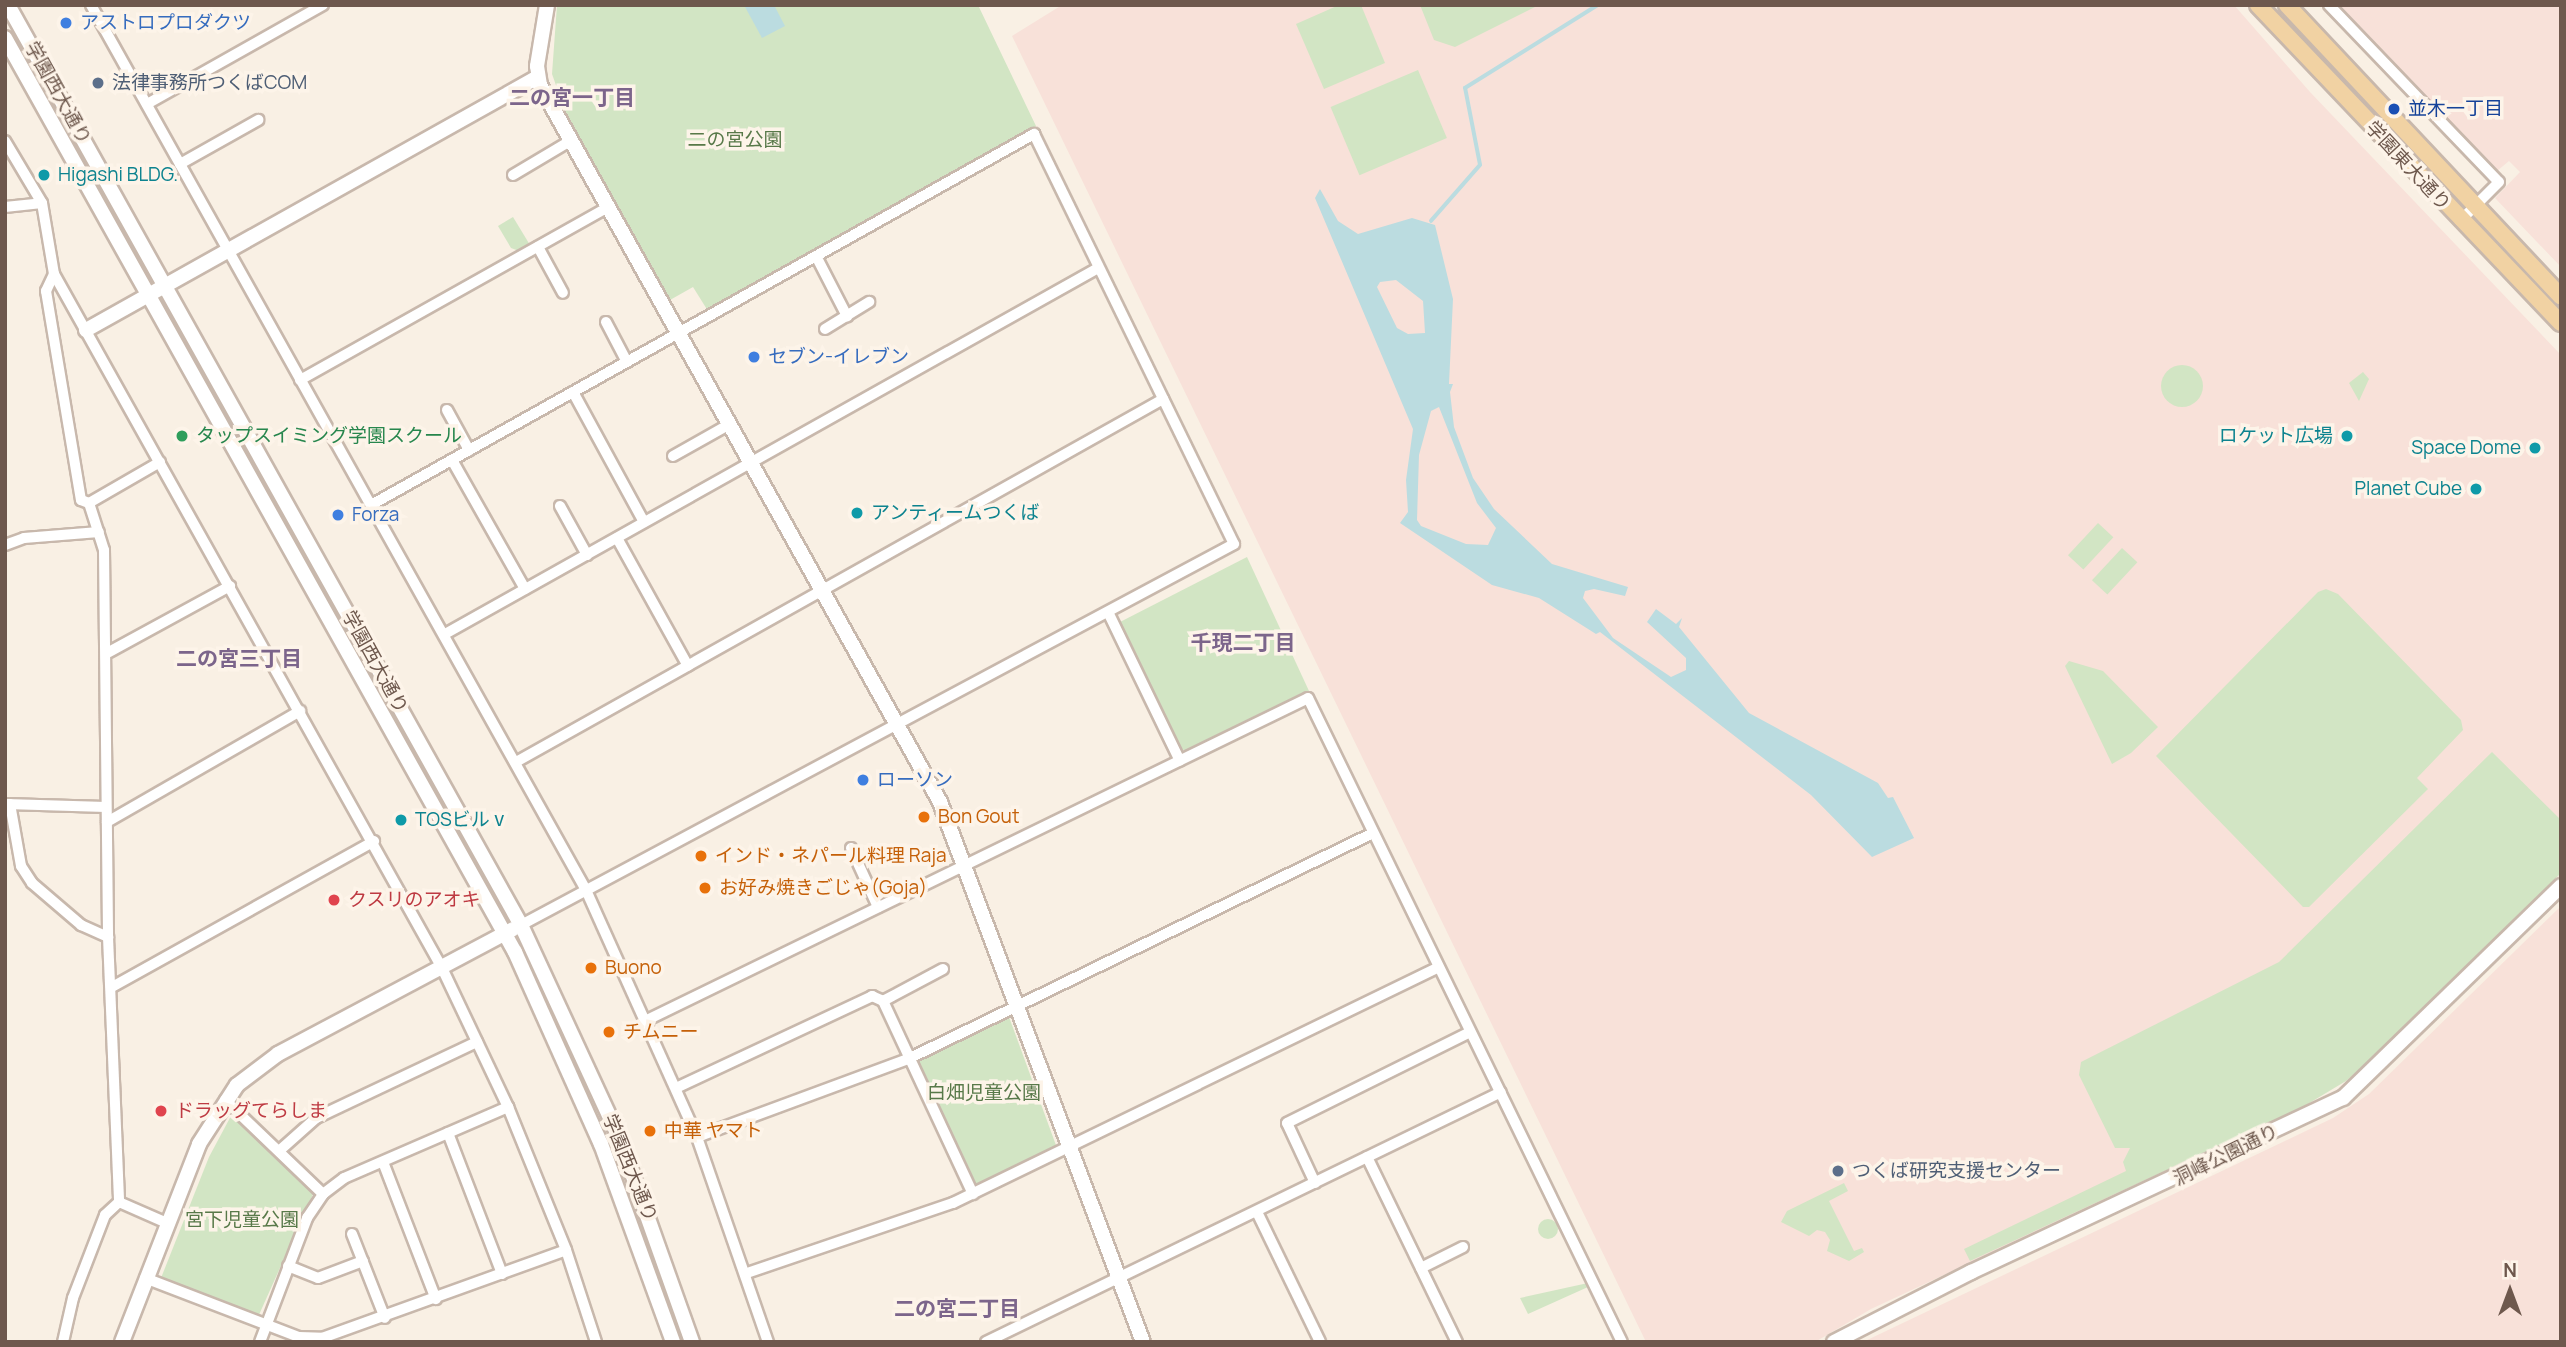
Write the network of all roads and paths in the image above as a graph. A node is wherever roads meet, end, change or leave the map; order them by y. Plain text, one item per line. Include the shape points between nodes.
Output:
1 (8, 5) edge
2 (91, 5) edge
3 (323, 5) edge
4 (547, 5) edge
5 (2258, 5) edge
6 (2287, 5) edge
7 (2329, 5) edge
8 (5, 38) edge
9 (538, 77) junction
10 (147, 104) junction
11 (258, 120) dead end
12 (5, 141) edge
13 (570, 141) junction
14 (180, 164) junction
15 (513, 175) dead end
16 (42, 203) junction
17 (2474, 206) junction
18 (5, 207) edge
19 (607, 208) junction
20 (2460, 221) junction
21 (538, 247) junction
22 (229, 251) junction
23 (816, 256) junction
24 (1098, 268) junction
25 (54, 274) junction
26 (166, 286) junction
27 (563, 293) dead end
28 (149, 295) junction
29 (2561, 297) edge
30 (869, 302) dead end
31 (847, 316) junction
32 (606, 322) dead end
33 (2561, 323) edge
34 (825, 328) dead end
35 (86, 330) junction
36 (677, 334) junction
37 (627, 362) junction
38 (300, 380) junction
39 (573, 393) junction
40 (1163, 398) junction
41 (447, 410) dead end
42 (728, 425) junction
43 (469, 450) junction
44 (673, 456) dead end
45 (452, 460) junction
46 (160, 462) junction
47 (750, 463) junction
48 (89, 503) junction
49 (371, 505) junction
50 (560, 506) dead end
51 (644, 523) junction
52 (99, 532) junction
53 (617, 538) junction
54 (5, 545) edge
55 (587, 555) junction
56 (230, 586) junction
57 (525, 589) junction
58 (821, 590) junction
59 (1108, 612) junction
60 (445, 634) junction
61 (108, 652) junction
62 (688, 666) junction
63 (300, 711) junction
64 (898, 724) junction
65 (1180, 761) junction
66 (516, 762) junction
67 (8, 804) edge
68 (106, 807) junction
69 (107, 822) junction
70 (1373, 833) junction
71 (373, 841) junction
72 (851, 848) dead end
73 (965, 864) junction
74 (2561, 886) edge
75 (586, 890) junction
76 (878, 907) junction
77 (521, 925) junction
78 (506, 933) junction
79 (108, 937) junction
80 (442, 968) junction
81 (1437, 968) junction
82 (943, 970) dead end
83 (112, 987) junction
84 (883, 1001) junction
85 (1018, 1005) junction
86 (647, 1020) junction
87 (1470, 1032) junction
88 (477, 1042) junction
89 (908, 1059) junction
90 (676, 1088) junction
91 (1501, 1092) junction
92 (225, 1100) junction
93 (508, 1107) junction
94 (448, 1133) junction
95 (697, 1136) junction
96 (1072, 1148) junction
97 (279, 1151) junction
98 (1367, 1157) junction
99 (383, 1162) junction
100 (1315, 1183) junction
101 (323, 1194) junction
102 (973, 1194) junction
103 (119, 1202) junction
104 (1256, 1212) junction
105 (167, 1223) junction
106 (352, 1234) dead end
107 (1463, 1247) dead end
108 (566, 1250) junction
109 (363, 1261) junction
110 (288, 1266) junction
111 (1421, 1268) junction
112 (747, 1273) junction
113 (502, 1274) junction
114 (145, 1278) junction
115 (1121, 1278) junction
116 (436, 1299) junction
117 (385, 1318) junction
118 (265, 1325) junction
119 (323, 1340) edge
120 (990, 1341) edge
121 (63, 1342) edge
122 (122, 1342) edge
123 (260, 1342) edge
124 (596, 1342) edge
125 (673, 1342) edge
126 (692, 1342) edge
127 (768, 1342) edge
128 (1143, 1342) edge
129 (1320, 1342) edge
130 (1457, 1342) edge
131 (1622, 1342) edge
132 (1834, 1342) edge

1 - 26 street, 学園西大通り
2 - 10 street
3 - 10 street
4 - 9 street
5 - 20 main road, 学園東大通り
6 - 17 main road, 学園東大通り
7 - 17 street via 2499,182
8 - 28 street, 学園西大通り
9 - 13 street
9 - 22 street
10 - 14 street
11 - 14 street
12 - 16 street
13 - 15 street
13 - 19 street
14 - 22 street
16 - 18 street
16 - 25 street
17 - 20 street
17 - 29 main road, 学園東大通り
19 - 21 street
19 - 36 street
20 - 33 main road, 学園東大通り
21 - 27 street
21 - 38 street
22 - 26 street
22 - 38 street
23 - 24 street via 1034,134
23 - 31 street
23 - 36 street
24 - 40 street
24 - 47 street
25 - 35 street
25 - 48 street via 46,291 81,500
26 - 28 street
26 - 77 street, 学園西大通り
28 - 35 street
28 - 78 street, 学園西大通り
30 - 31 street
31 - 34 street
32 - 37 street
35 - 46 street
36 - 37 street
36 - 42 street
37 - 39 street
38 - 49 street
39 - 43 street
39 - 51 street
40 - 58 street
40 - 59 street via 1234,544
41 - 43 street
42 - 44 street
42 - 47 street
43 - 45 street
45 - 49 street
45 - 57 street
46 - 48 street
46 - 56 street
47 - 51 street
47 - 58 street
48 - 52 street
49 - 60 street
50 - 55 street
51 - 53 street
52 - 54 street via 24,538
52 - 61 street via 104,550
53 - 55 street
53 - 62 street
55 - 57 street
56 - 61 street
56 - 63 street
57 - 60 street
58 - 62 street
58 - 64 street
59 - 64 street
59 - 65 street
60 - 66 street
61 - 68 street
62 - 66 street
63 - 69 street
63 - 71 street
64 - 73 street via 940,802
64 - 75 street
65 - 70 street via 1308,698
65 - 73 street
66 - 75 street
67 - 68 street
67 - 79 street via 21,866 32,883 81,925
68 - 69 street
69 - 79 street
70 - 81 street
70 - 85 street
71 - 80 street
71 - 83 street
72 - 76 street
73 - 76 street
73 - 85 street
74 - 132 street, 洞峰公園通り via 2343,1098 1971,1272
75 - 77 street
75 - 86 street
76 - 86 street
77 - 78 street
77 - 126 street, 学園西大通り via 619,1137
78 - 80 street
78 - 125 street, 学園西大通り via 601,1144
79 - 83 street
80 - 88 street
80 - 92 street via 278,1054 248,1075
81 - 87 street
81 - 96 street
82 - 84 street
83 - 103 street
84 - 89 street
84 - 90 street via 872,996
85 - 89 street
85 - 96 street
86 - 90 street
87 - 91 street
87 - 100 street via 1287,1123
88 - 93 street
88 - 97 street via 316,1118
89 - 95 street
89 - 102 street
90 - 95 street
91 - 98 street
91 - 131 street
92 - 97 street
92 - 105 street via 199,1143
93 - 94 street
93 - 108 street
94 - 99 street
94 - 113 street
95 - 112 street
96 - 102 street
96 - 115 street
97 - 101 street
98 - 100 street
98 - 111 street
99 - 101 street
99 - 116 street
100 - 104 street
101 - 110 street via 307,1217
102 - 112 street
103 - 105 street
103 - 121 street via 105,1215 73,1298
104 - 115 street
104 - 129 street
105 - 114 street
106 - 109 street
107 - 111 street
108 - 113 street
108 - 124 street
109 - 110 street via 318,1278
109 - 117 street
110 - 118 street
111 - 130 street
112 - 127 street
113 - 116 street
114 - 118 street
114 - 122 street
115 - 120 street
115 - 128 street
116 - 117 street
117 - 119 street
118 - 119 street
118 - 123 street

